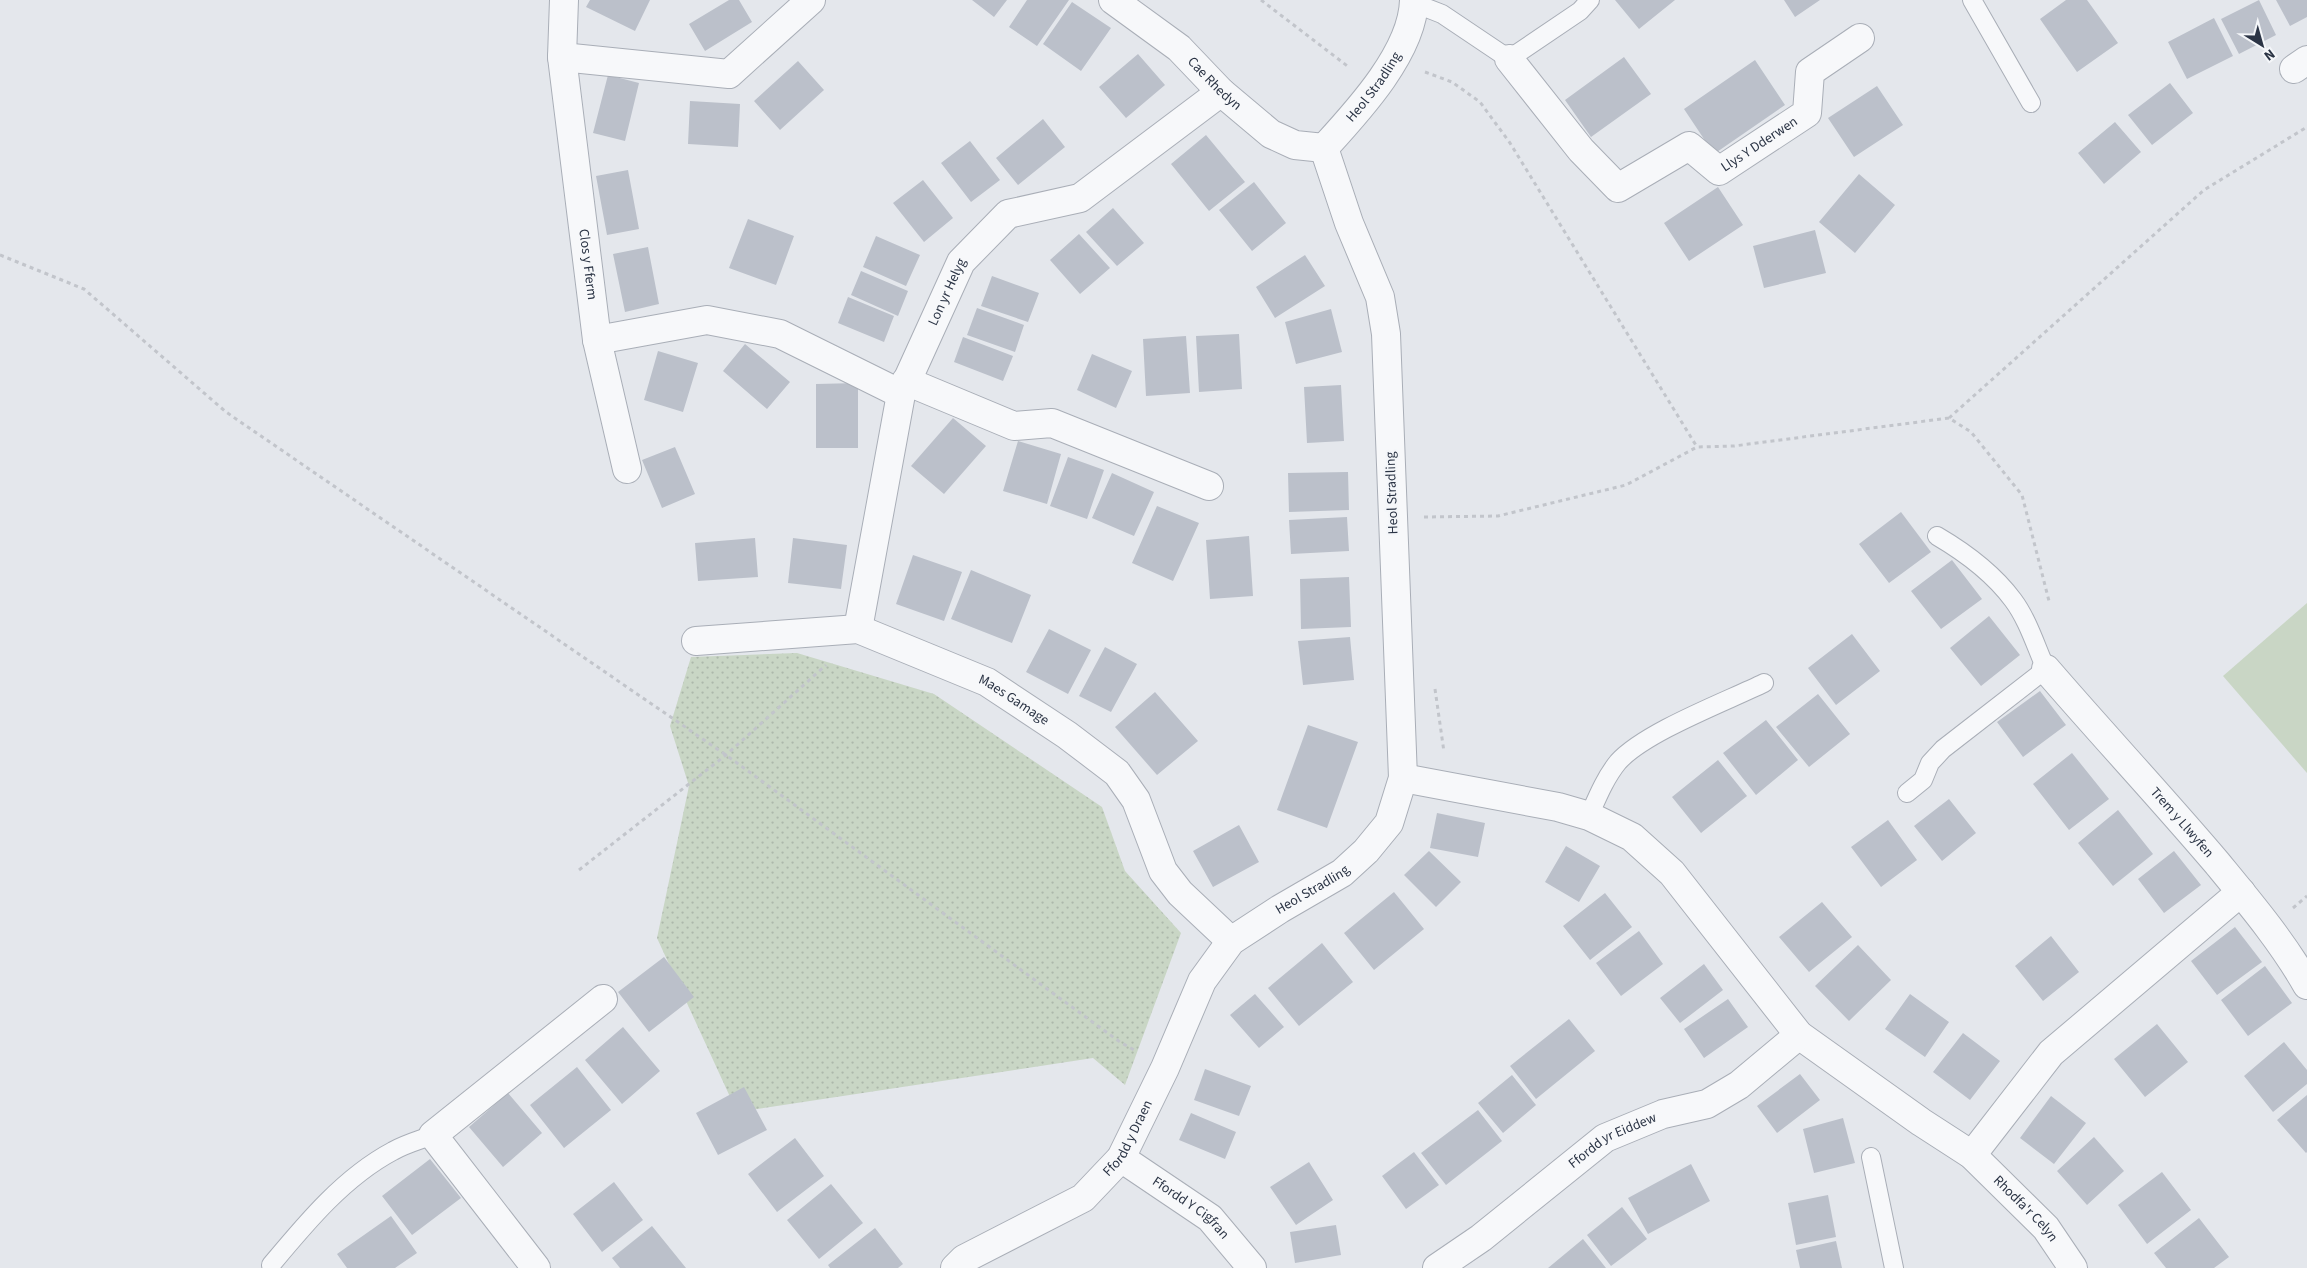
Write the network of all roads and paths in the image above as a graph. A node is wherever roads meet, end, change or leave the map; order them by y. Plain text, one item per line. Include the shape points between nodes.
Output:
1 (564, 0) edge
2 (811, 0) edge
3 (1113, 0) edge
4 (1261, 0) edge
5 (1590, 0) edge
6 (1972, 0) edge
7 (1414, 2) edge
8 (1860, 38) dead end
9 (562, 57) junction
10 (1509, 59) junction
11 (1418, 69) dead end
12 (1375, 89) junction
13 (1221, 92) junction
14 (2031, 103) dead end
15 (2307, 127) edge
16 (1324, 148) junction
17 (0, 255) edge
18 (597, 340) junction
19 (904, 387) junction
20 (1949, 418) junction
21 (1697, 447) junction
22 (627, 469) dead end
23 (1209, 486) dead end
24 (1422, 517) dead end
25 (1937, 536) dead end
26 (2050, 608) dead end
27 (858, 629) junction
28 (696, 641) dead end
29 (2046, 669) junction
30 (1764, 683) dead end
31 (726, 755) junction
32 (1403, 778) junction
33 (1907, 793) dead end
34 (1589, 816) junction
35 (579, 870) dead end
36 (2241, 892) junction
37 (2307, 896) edge
38 (2291, 910) dead end
39 (1231, 942) junction
40 (2307, 985) edge
41 (603, 999) dead end
42 (1800, 1036) junction
43 (1165, 1068) junction
44 (432, 1135) junction
45 (1972, 1155) junction
46 (1122, 1158) junction
47 (1871, 1158) dead end
48 (271, 1265) dead end
49 (536, 1268) edge
50 (955, 1268) edge
51 (1252, 1268) edge
52 (1437, 1268) edge
53 (1894, 1268) edge
54 (2073, 1268) edge

1 - 9 street, Clos y Fferm
2 - 9 street via 730,74
3 - 13 street, Cae Rhedyn via 1179,48
4 - 12 path
5 - 10 lane
6 - 14 lane
7 - 10 lane via 1442,14
7 - 12 street, Heol Stradling via 1405,39
8 - 10 street, Llys Y Dderwen via 1810,72 1807,113 1719,171 1689,146 1618,188 1581,150
9 - 18 street, Clos y Fferm
11 - 21 path via 1452,82 1480,102 1510,143
12 - 16 street, Heol Stradling
13 - 16 street, Cae Rhedyn via 1271,134 1295,146
13 - 19 street, Lon yr Helyg via 1080,198 1008,214 961,262
15 - 20 path via 2204,190
16 - 32 street, Heol Stradling via 1348,223 1380,297 1386,334
17 - 31 path via 84,289 226,412
18 - 19 street via 707,320 780,334
18 - 22 street, Clos y Fferm
19 - 23 street via 1014,426 1052,423
19 - 27 street, Lon yr Helyg
20 - 21 path via 1734,446
20 - 26 path via 1971,432 2022,495
21 - 24 path via 1626,486 1498,516
25 - 29 lane via 1990,573 2014,601
27 - 28 street, Maes Gamage
27 - 31 path via 839,652
27 - 39 street, Maes Gamage via 987,682 1117,773 1136,800 1163,871
29 - 33 lane via 1943,749 1930,763 1923,780
29 - 36 street, Trem y Llwyfen
30 - 34 lane via 1663,731 1635,748 1608,776
31 - 35 path
31 - 43 path via 1120,1042
32 - 34 street, Rhodfa'r Celyn via 1558,807
32 - 39 street, Heol Stradling via 1389,823 1366,852 1342,873
34 - 42 street, Rhodfa'r Celyn via 1632,837 1672,873
36 - 40 street, Trem y Llwyfen via 2293,960
36 - 45 street via 2051,1053
37 - 38 path
39 - 43 street, Ffordd y Draen via 1202,981
41 - 44 street
42 - 45 street, Rhodfa'r Celyn
42 - 52 street, Ffordd yr Eiddew via 1739,1085 1707,1104 1663,1114 1605,1138 1481,1238
43 - 46 street, Ffordd y Draen
44 - 48 lane via 394,1150 363,1171 311,1217
44 - 49 street
45 - 54 street, Rhodfa'r Celyn via 2046,1228
46 - 50 street, Ffordd y Draen via 1083,1198 964,1259
46 - 51 street, Ffordd Y Cigfran via 1210,1218
47 - 53 lane

